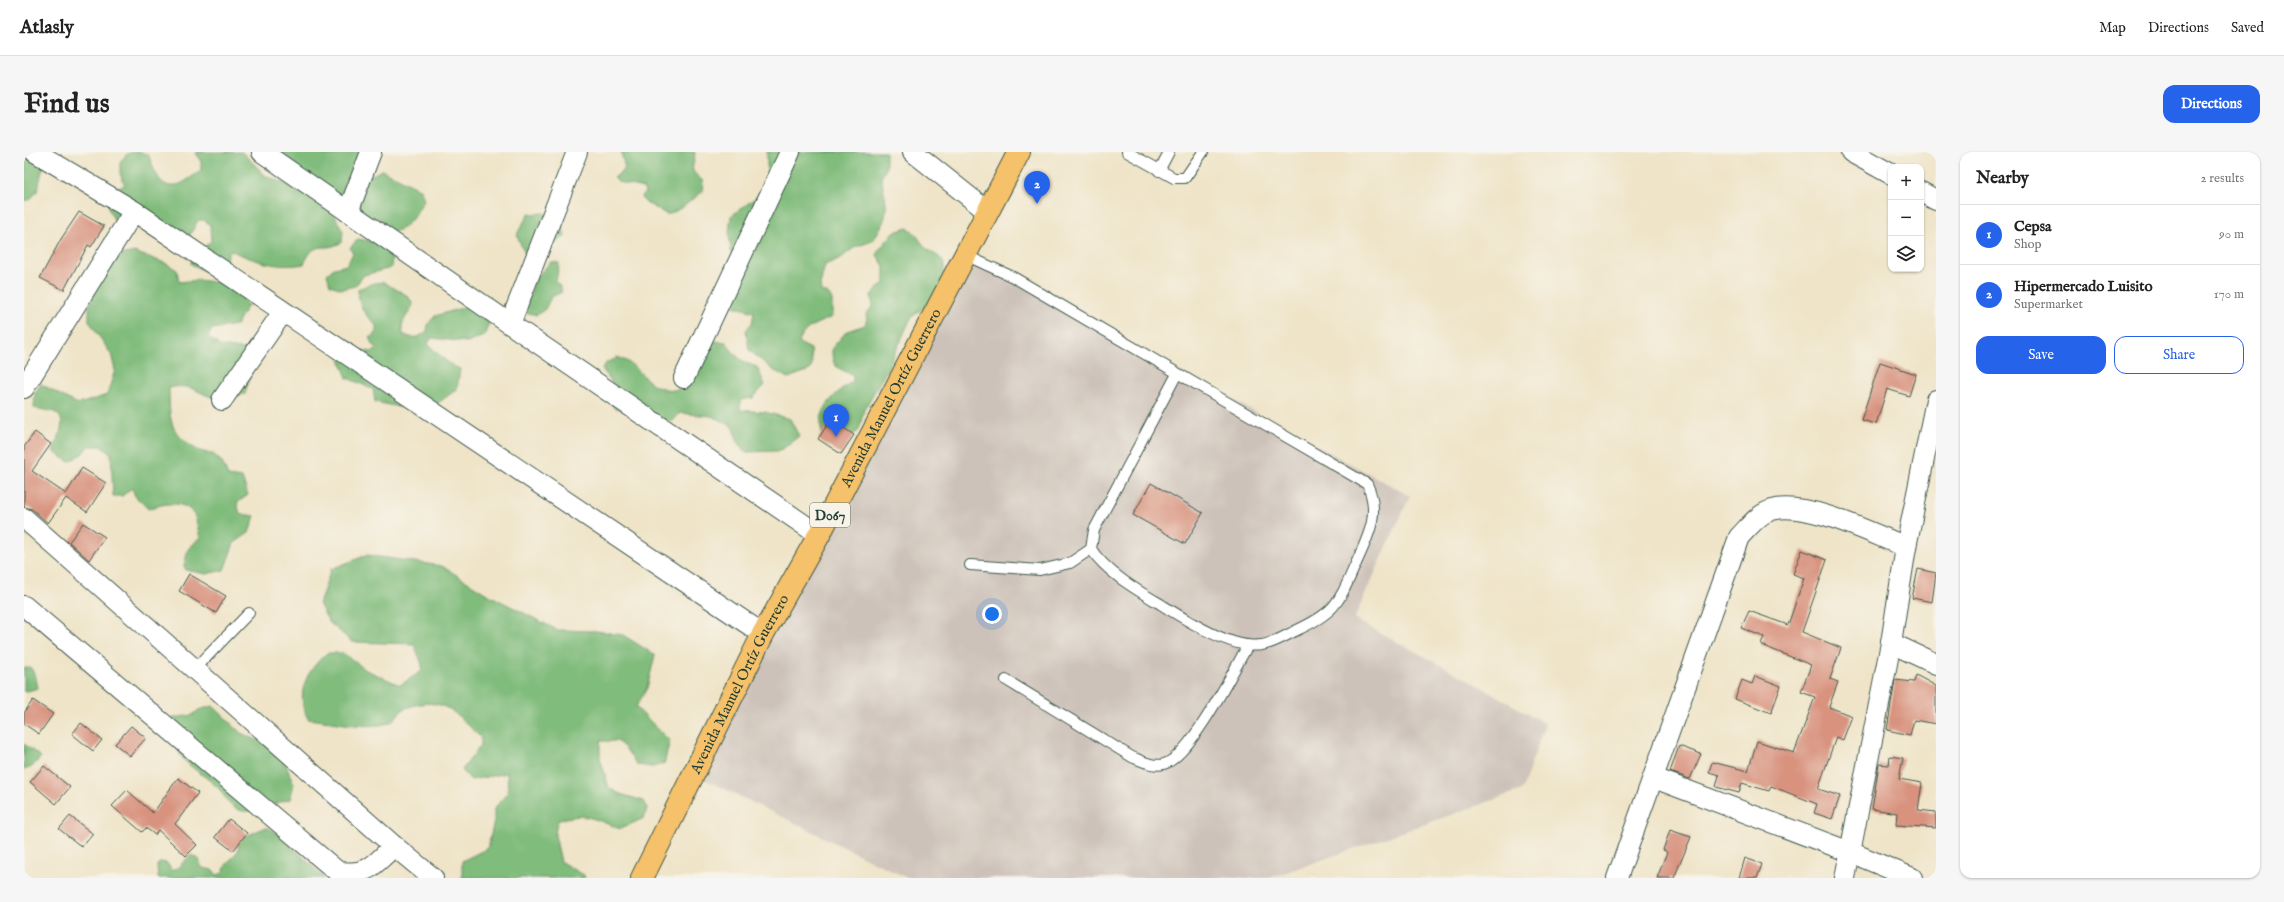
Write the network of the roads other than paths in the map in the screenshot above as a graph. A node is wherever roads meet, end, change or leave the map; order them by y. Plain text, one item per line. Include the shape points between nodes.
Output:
1 (35, 152) edge
2 (262, 152) edge
3 (371, 152) edge
4 (577, 152) edge
5 (790, 152) edge
6 (913, 152) edge
7 (1019, 152) edge
8 (1127, 152) edge
9 (1169, 152) edge
10 (1203, 152) edge
11 (1851, 152) edge
12 (1160, 171) junction
13 (1888, 172) edge
14 (1924, 194) edge
15 (1936, 200) edge
16 (134, 211) junction
17 (987, 211) junction
18 (348, 212) junction
19 (965, 255) junction
20 (283, 312) junction
21 (510, 324) junction
22 (1177, 374) junction
23 (684, 378) dead end
24 (24, 388) edge
25 (222, 400) dead end
26 (1936, 400) edge
27 (1932, 438) edge
28 (24, 518) edge
29 (820, 535) junction
30 (1906, 547) junction
31 (1091, 548) junction
32 (970, 565) dead end
33 (24, 606) edge
34 (249, 613) dead end
35 (763, 634) junction
36 (1891, 643) junction
37 (1248, 645) junction
38 (1936, 664) edge
39 (195, 669) junction
40 (1006, 680) dead end
41 (1654, 778) junction
42 (394, 846) junction
43 (1850, 852) junction
44 (433, 878) edge
45 (642, 878) edge
46 (1617, 878) edge
47 (1845, 878) edge
48 (1912, 878) edge

1 - 16 street
2 - 18 street
3 - 18 street
4 - 21 street
5 - 23 street
6 - 17 street
7 - 17 main road, Avenida Manuel Ortíz Guerrero / D067
8 - 12 lane
9 - 12 lane
10 - 12 lane via 1185,178 1174,178
11 - 13 street
14 - 15 street
16 - 20 street
16 - 24 street
17 - 19 main road, Avenida Manuel Ortíz Guerrero / D067
18 - 21 street
19 - 22 lane via 1013,277
19 - 29 main road, Avenida Manuel Ortíz Guerrero / D067
20 - 25 street
20 - 35 street
21 - 29 street
22 - 31 lane via 1094,530
22 - 37 lane via 1367,484 1371,493 1374,518 1342,596 1332,610 1320,620 1273,642
26 - 27 street
27 - 30 street
28 - 39 street
29 - 35 main road, Avenida Manuel Ortíz Guerrero / D067
30 - 36 street
30 - 41 street via 1817,512 1793,508 1772,510 1754,520 1739,537
31 - 32 lane via 1070,563 1040,570
31 - 37 lane via 1098,558 1139,591 1210,631 1236,643
33 - 42 street via 338,872 366,871
34 - 39 lane
35 - 45 main road, Avenida Manuel Ortíz Guerrero / D067
36 - 38 street
36 - 43 street
37 - 40 lane via 1206,720 1177,757 1164,765 1152,765 1132,757
39 - 42 street
41 - 43 street
41 - 46 street
42 - 44 street
43 - 47 street
43 - 48 street

